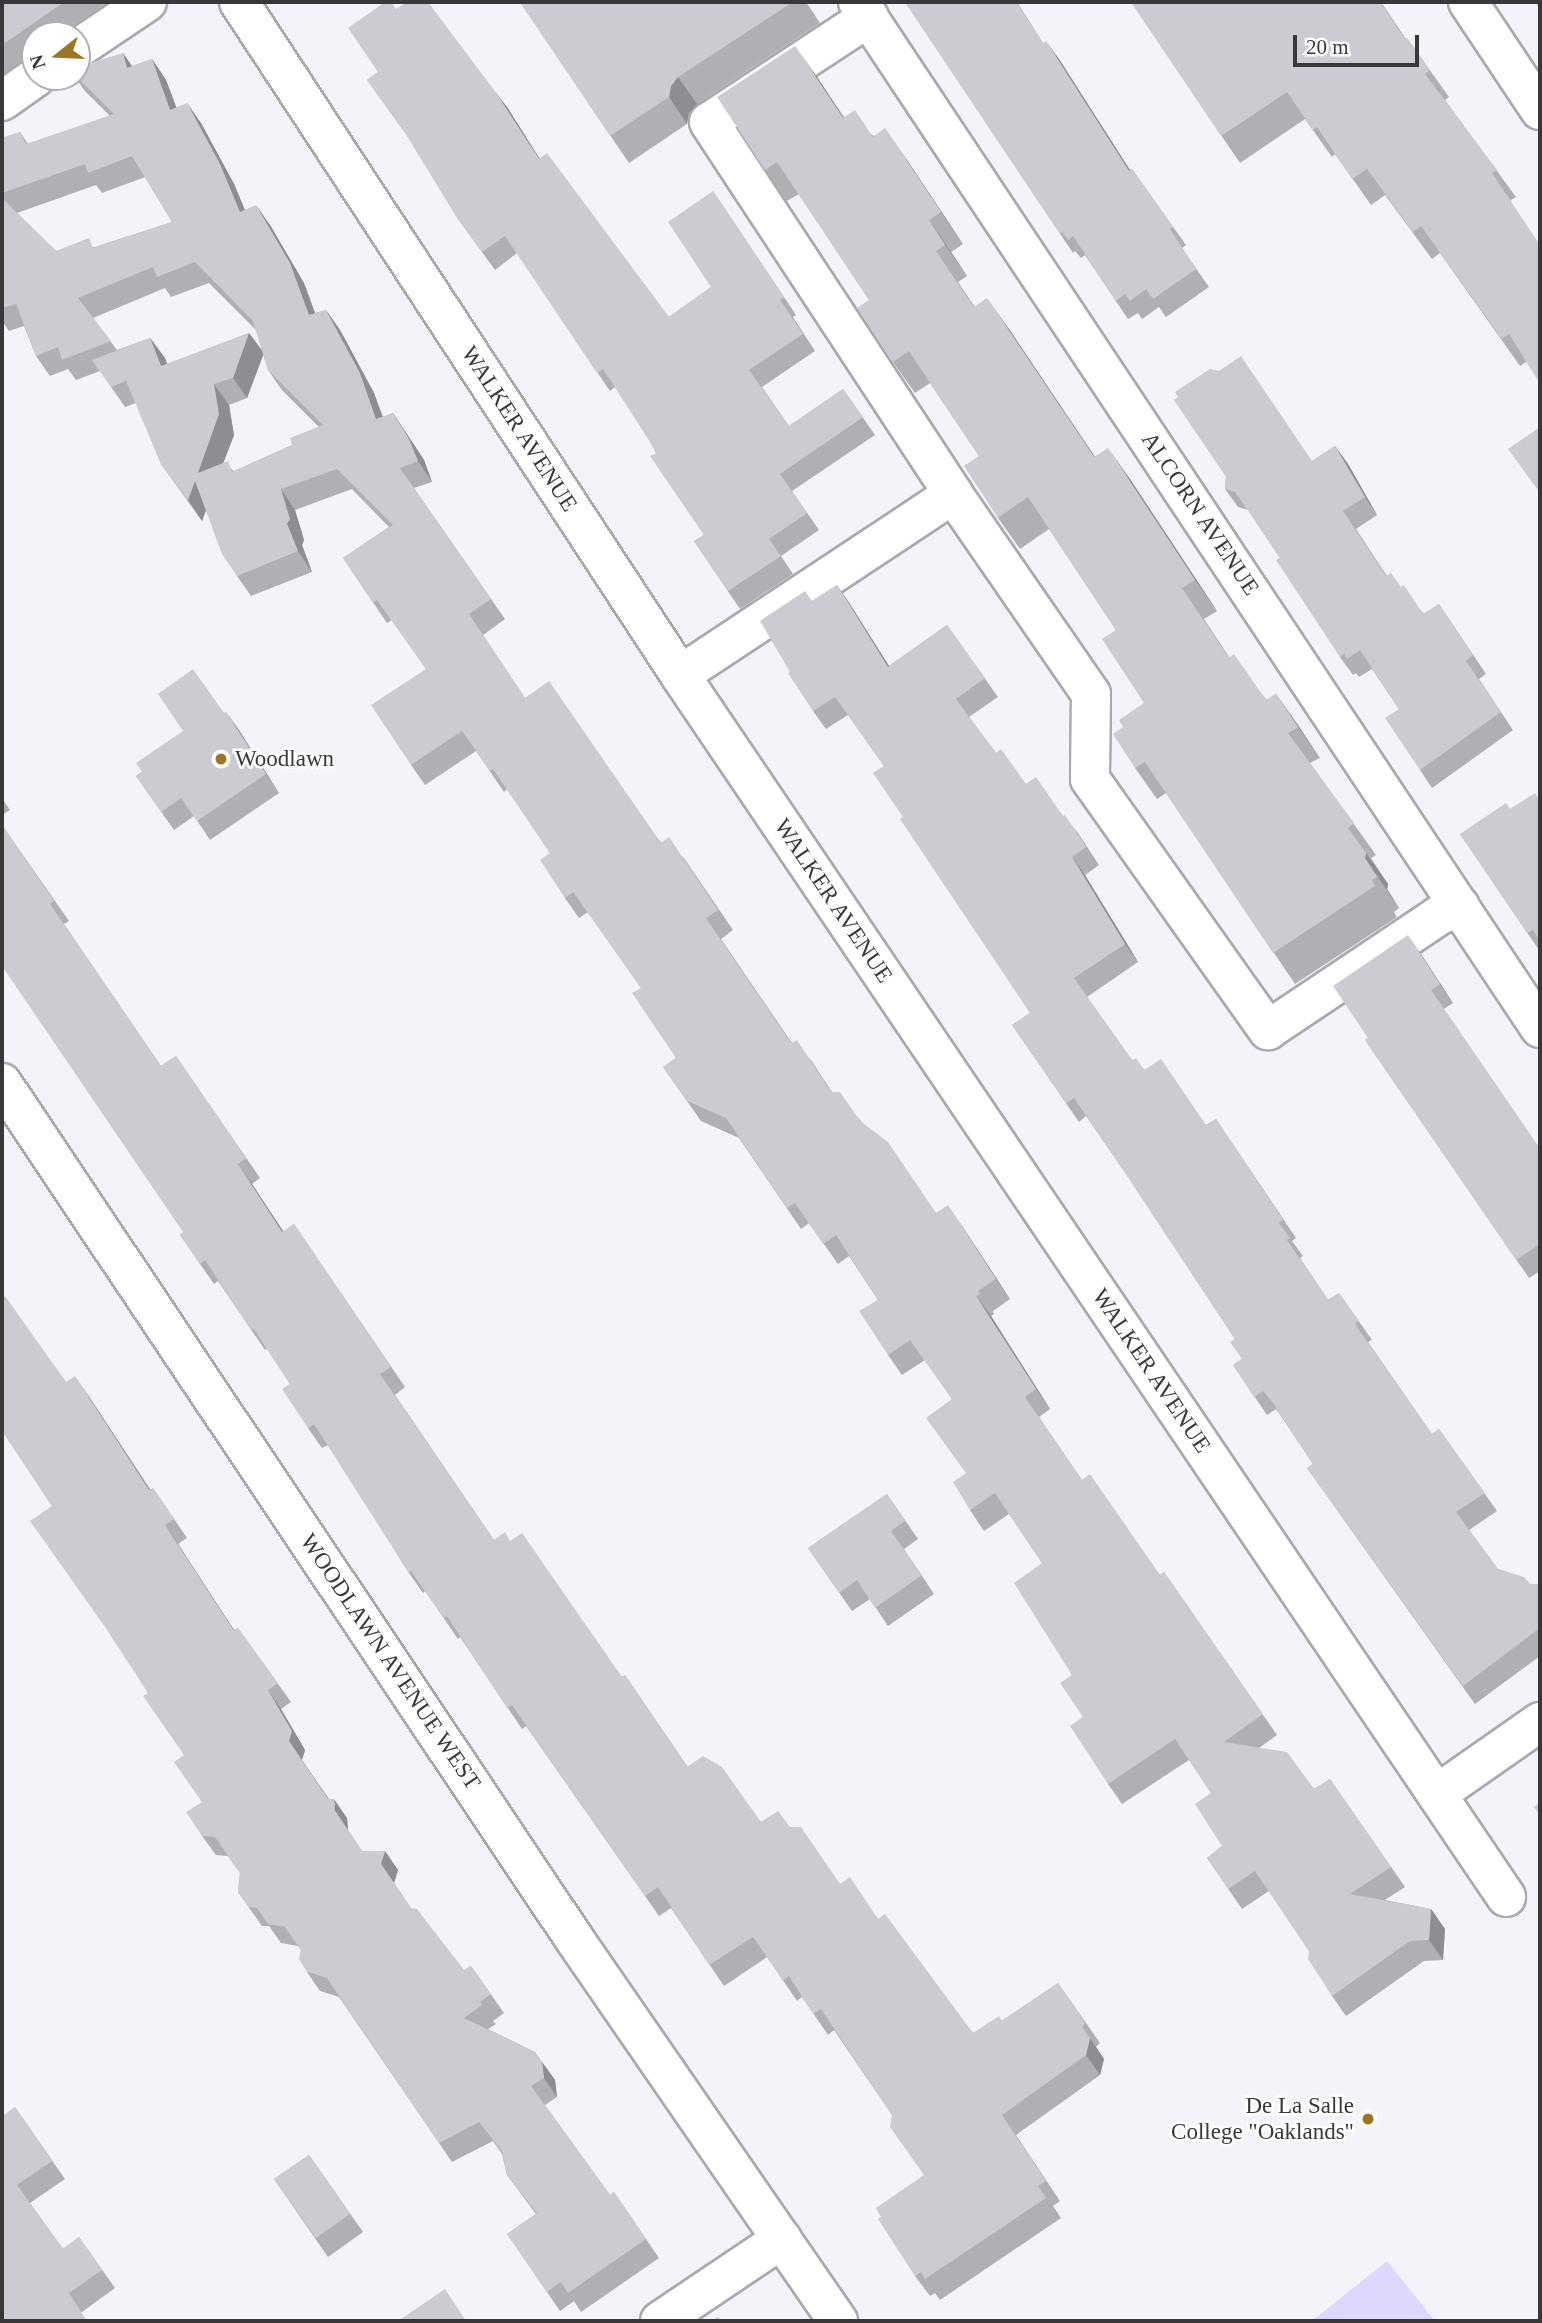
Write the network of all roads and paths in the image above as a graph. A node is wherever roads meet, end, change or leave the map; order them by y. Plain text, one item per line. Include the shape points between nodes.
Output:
1 (147, 2) edge
2 (239, 2) edge
3 (1468, 2) edge
4 (863, 10) edge
5 (91, 40) edge
6 (21, 87) edge
7 (2, 100) edge
8 (1540, 110) edge
9 (953, 494) junction
10 (680, 675) junction
11 (1460, 906) junction
12 (1540, 1028) edge
13 (2, 1083) edge
14 (1540, 1722) edge
15 (1437, 1794) junction
16 (1506, 1897) dead end
17 (782, 2239) junction
18 (660, 2321) edge
19 (838, 2321) edge

1 - 5 street
2 - 10 street, WALKER AVENUE
3 - 8 street
4 - 9 street via 709,122
4 - 11 street, ALCORN AVENUE
6 - 7 street
9 - 10 street
9 - 11 street via 1091,694 1090,779 1268,1030 1438,916
10 - 15 street, WALKER AVENUE
11 - 12 street, ALCORN AVENUE
13 - 17 street, WOODLAWN AVENUE WEST via 573,1937
14 - 15 street
15 - 16 street, WALKER AVENUE
17 - 18 street
17 - 19 street, WOODLAWN AVENUE WEST

